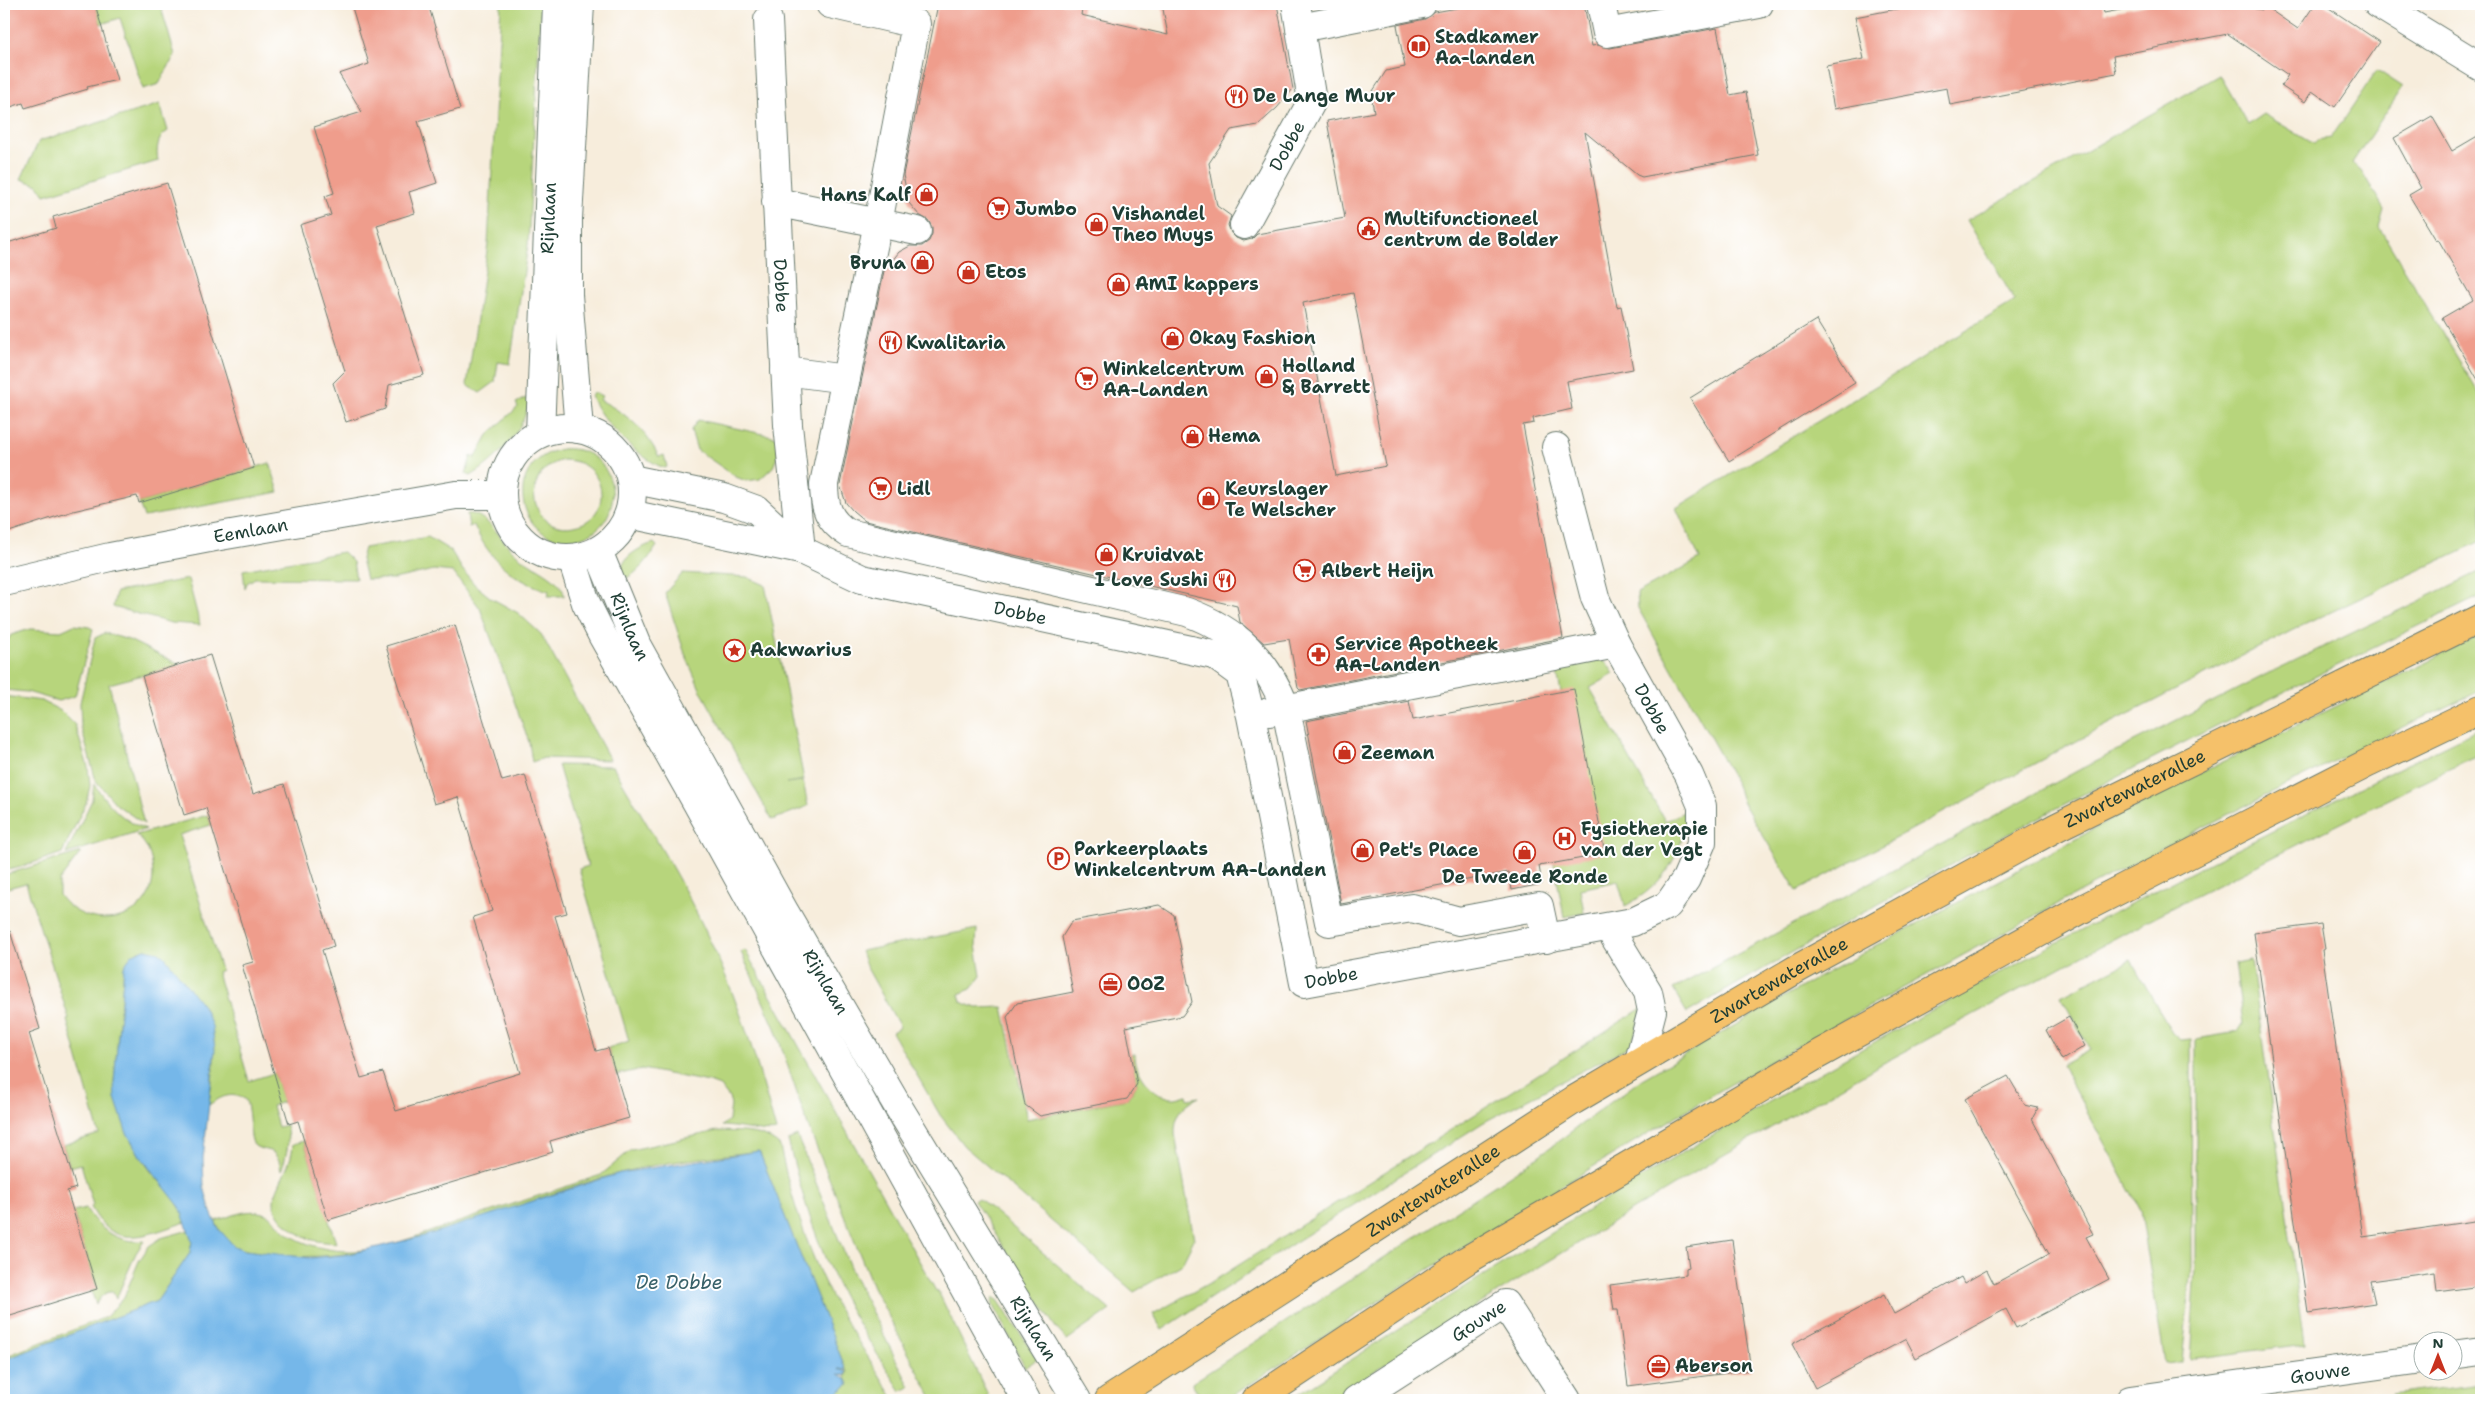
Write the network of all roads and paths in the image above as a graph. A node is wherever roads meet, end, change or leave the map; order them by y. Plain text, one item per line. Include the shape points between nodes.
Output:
1 (557, 4) edge
2 (580, 4) edge
3 (830, 4) edge
4 (1422, 4) edge
5 (1601, 4) edge
6 (1759, 4) edge
7 (2378, 4) edge
8 (1375, 8) edge
9 (1298, 16) edge
10 (768, 20) dead end
11 (2481, 67) edge
12 (776, 202) junction
13 (878, 223) junction
14 (1244, 225) dead end
15 (917, 231) dead end
16 (785, 371) junction
17 (846, 379) junction
18 (579, 429) junction
19 (540, 433) junction
20 (1556, 447) dead end
21 (631, 479) junction
22 (501, 495) junction
23 (629, 514) junction
24 (837, 527) junction
25 (800, 550) junction
26 (598, 551) junction
27 (572, 559) junction
28 (4, 582) edge
29 (2481, 618) edge
30 (1616, 644) junction
31 (1248, 645) junction
32 (1240, 674) junction
33 (1286, 709) junction
34 (2481, 709) edge
35 (1250, 716) junction
36 (1609, 928) junction
37 (1546, 939) junction
38 (1639, 1061) junction
39 (2481, 1351) edge
40 (2462, 1354) edge
41 (2412, 1360) edge
42 (1026, 1400) edge
43 (1077, 1400) edge
44 (1109, 1400) edge
45 (1256, 1400) edge
46 (1356, 1400) edge
47 (1568, 1400) edge
48 (2130, 1400) edge

1 - 19 street, Rijnlaan
2 - 18 street, Rijnlaan via 568,219 568,295
3 - 13 street via 916,24
4 - 8 street
5 - 6 street via 1607,32
7 - 11 street
8 - 9 street
9 - 14 street, Dobbe via 1312,101
10 - 12 street, Dobbe
12 - 13 street
12 - 16 street, Dobbe
13 - 15 street
13 - 17 street
16 - 17 street
16 - 25 street, Dobbe
17 - 24 street via 824,484 824,500
18 - 19 street
18 - 21 street via 603,438 613,446
19 - 22 street via 519,448 512,458
20 - 30 street, Dobbe via 1595,598
21 - 23 street
21 - 25 street, Dobbe via 724,498 757,510
22 - 27 street via 506,518 519,538 537,552
22 - 28 street, Eemlaan via 456,495 220,536 110,556
23 - 25 street, Dobbe
23 - 26 street via 617,536
24 - 25 street via 827,540
24 - 31 street via 848,533 1187,612 1212,621
25 - 32 street, Dobbe via 862,579 1214,655
26 - 27 street
26 - 43 street, Rijnlaan via 637,646 783,909 896,1103
27 - 42 street, Rijnlaan via 586,603 602,635
29 - 38 main road, Zwartewaterallee via 2057,827 1795,970
30 - 33 street
30 - 36 street, Dobbe via 1690,775 1702,806 1702,842 1686,879 1668,905 1633,922
31 - 32 street
31 - 33 street via 1278,689
32 - 35 street, Dobbe
33 - 35 street
33 - 37 street via 1328,922 1412,908 1459,921 1538,906
34 - 45 main road via 2084,908 1817,1055 1467,1260
35 - 37 street, Dobbe via 1304,983
36 - 37 street, Dobbe
36 - 38 street via 1648,992 1652,1011
38 - 44 main road, Zwartewaterallee
39 - 40 street
41 - 48 street, Gouwe
46 - 47 street, Gouwe via 1505,1304

